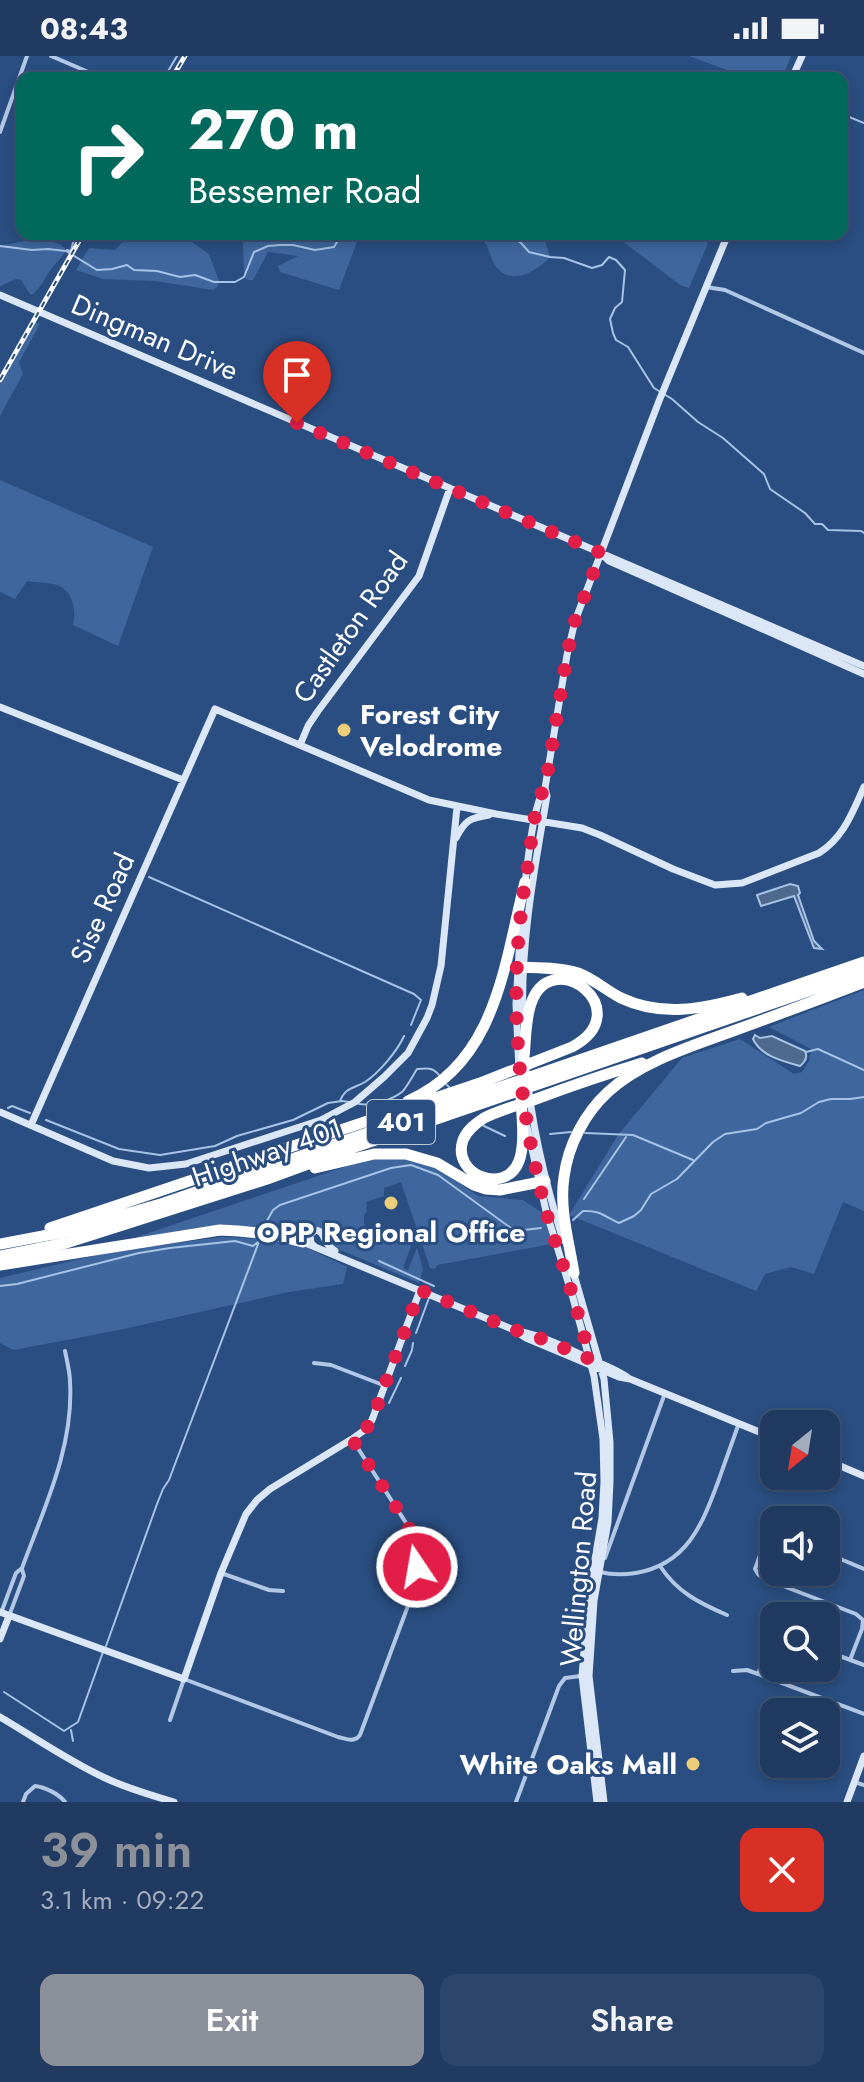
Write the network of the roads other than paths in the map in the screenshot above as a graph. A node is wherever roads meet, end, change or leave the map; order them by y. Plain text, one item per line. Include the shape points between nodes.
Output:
1 (51, 56) edge
2 (88, 72) edge
3 (16, 87) edge
4 (0, 132) edge
5 (726, 240) edge
6 (706, 287) junction
7 (0, 295) edge
8 (864, 353) edge
9 (450, 488) junction
10 (601, 553) junction
11 (864, 666) edge
12 (864, 674) edge
13 (0, 707) edge
14 (300, 745) junction
15 (183, 780) junction
16 (864, 787) edge
17 (457, 807) junction
18 (496, 814) junction
19 (539, 821) junction
20 (453, 845) junction
21 (525, 882) junction
22 (864, 962) edge
23 (520, 967) junction
24 (864, 972) edge
25 (864, 982) edge
26 (797, 985) junction
27 (683, 1049) junction
28 (521, 1058) junction
29 (521, 1093) joint
30 (0, 1112) edge
31 (525, 1112) junction
32 (31, 1125) junction
33 (339, 1131) junction
34 (267, 1179) junction
35 (542, 1181) junction
36 (0, 1242) edge
37 (303, 1242) joint
38 (317, 1248) junction
39 (0, 1256) edge
40 (0, 1265) edge
41 (574, 1273) junction
42 (420, 1290) junction
43 (65, 1351) dead end
44 (314, 1363) dead end
45 (595, 1365) junction
46 (385, 1386) junction
47 (665, 1393) junction
48 (739, 1423) junction
49 (760, 1432) edge
50 (352, 1439) junction
51 (840, 1466) edge
52 (864, 1476) edge
53 (760, 1556) edge
54 (840, 1559) edge
55 (660, 1566) junction
56 (864, 1569) edge
57 (596, 1571) junction
58 (221, 1573) junction
59 (760, 1575) edge
60 (783, 1586) edge
61 (283, 1591) dead end
62 (3, 1614) edge
63 (727, 1615) dead end
64 (0, 1639) edge
65 (840, 1656) edge
66 (850, 1660) junction
67 (864, 1665) edge
68 (760, 1669) edge
69 (733, 1671) dead end
70 (758, 1674) junction
71 (586, 1676) junction
72 (184, 1679) junction
73 (864, 1714) edge
74 (0, 1717) edge
75 (170, 1720) dead end
76 (864, 1756) edge
77 (854, 1782) junction
78 (864, 1785) edge
79 (23, 1802) edge
80 (65, 1802) edge
81 (174, 1802) edge
82 (516, 1802) edge
83 (597, 1802) edge
84 (604, 1802) edge
85 (847, 1802) edge

1 - 2 street
3 - 4 street
5 - 6 main road
6 - 8 street via 725,290
6 - 10 main road
7 - 9 main road, Dingman Drive
9 - 10 main road, Dingman Drive
9 - 14 main road, Castleton Road via 419,576 312,718
10 - 11 main road, Dingman Drive
10 - 12 main road, Dingman Drive via 617,565
10 - 19 main road via 567,655
13 - 15 main road
14 - 15 main road, Sise Road via 215,709
14 - 17 main road
15 - 32 main road, Sise Road
16 - 19 main road via 829,847 735,884 705,882 582,828
17 - 18 main road
17 - 20 main road
18 - 19 main road
18 - 20 main road via 466,822
19 - 21 main road
19 - 23 main road
20 - 32 main road via 439,978 427,1018 408,1053 355,1102 321,1120 186,1164 149,1168 113,1161
21 - 23 main road
21 - 33 highway via 498,994 458,1067 413,1099
22 - 26 highway, Highway 401 / 401
23 - 26 highway via 578,973 634,1004 668,1010 705,1007
23 - 28 main road
24 - 34 highway, Highway 401 / 401
25 - 27 highway
26 - 36 highway, Highway 401 / 401 via 164,1203 64,1232
27 - 31 highway via 485,1118 465,1134 461,1146 470,1170 491,1180 515,1168
27 - 41 highway via 609,1090 578,1133 564,1177 563,1202
28 - 29 main road
28 - 31 main road, Wellington Road
28 - 33 highway via 537,992 554,980 574,981 587,989 594,999 596,1022 583,1041
29 - 31 highway
30 - 32 main road
31 - 35 main road, Wellington Road
33 - 36 highway
34 - 35 highway via 374,1154 406,1154 437,1163 486,1189
34 - 39 highway, Highway 401 / 401 via 66,1243
35 - 41 main road, Wellington Road
35 - 45 main road, Wellington Road
37 - 38 main road
37 - 40 highway via 255,1231 220,1230
38 - 42 main road
38 - 42 main road via 310,1235 319,1230 329,1248
41 - 45 main road, Wellington Road
42 - 45 main road
42 - 46 main road
43 - 62 street via 70,1387 64,1448 22,1568 24,1576
44 - 46 street
45 - 47 main road
45 - 57 main road, Wellington Road via 604,1482
45 - 57 main road, Wellington Road via 608,1416 609,1498
46 - 50 main road via 372,1420
47 - 48 main road
47 - 57 street
48 - 49 main road
48 - 55 street via 697,1532
50 - 58 main road via 257,1500 244,1517
50 - 72 street via 408,1526 417,1563 412,1595 360,1735 351,1741 338,1737
51 - 52 main road
53 - 59 street via 755,1569
54 - 56 street
55 - 57 street via 624,1575
55 - 63 street via 688,1596
57 - 71 main road, Wellington Road
58 - 61 street
58 - 72 main road
60 - 66 street via 863,1620
62 - 64 main road
62 - 72 main road
65 - 66 street
66 - 67 street
68 - 70 street
69 - 70 street
70 - 73 street
71 - 82 street via 565,1678 559,1686
71 - 83 main road, Wellington Road
71 - 84 main road, Wellington Road
72 - 75 street
74 - 81 main road via 104,1778
76 - 77 main road
77 - 78 street
77 - 85 main road
79 - 80 street via 35,1786

